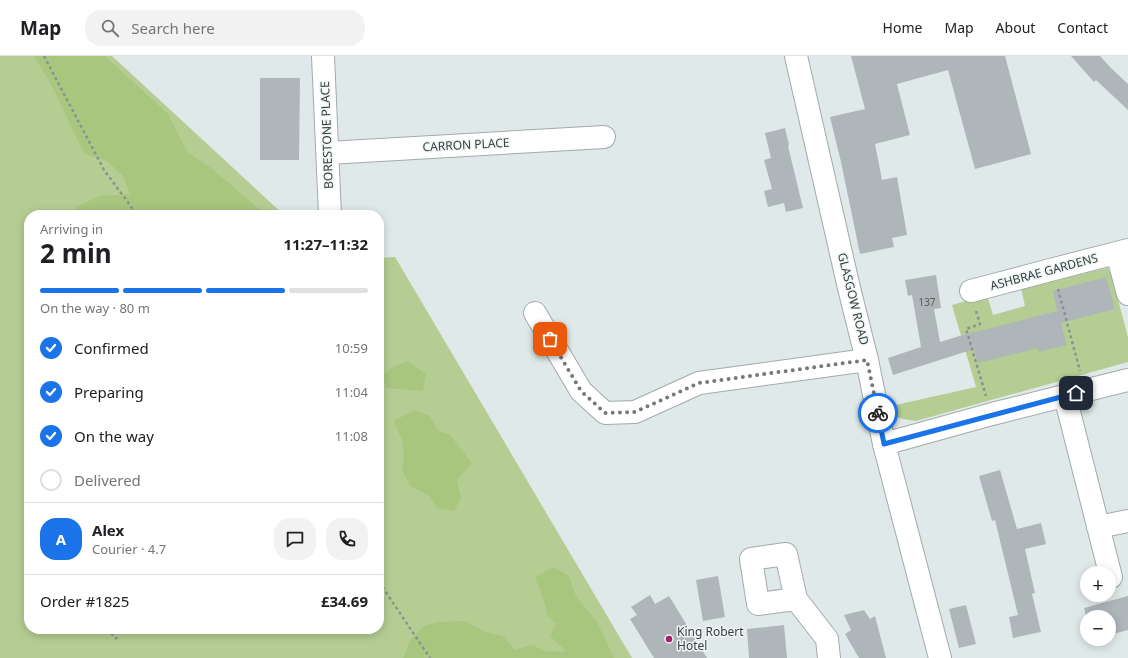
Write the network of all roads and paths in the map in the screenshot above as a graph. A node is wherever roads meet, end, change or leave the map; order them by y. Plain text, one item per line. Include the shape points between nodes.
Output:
1 (44, 56) edge
2 (324, 56) edge
3 (796, 56) edge
4 (604, 137) dead end
5 (328, 152) junction
6 (133, 210) edge
7 (330, 210) edge
8 (1122, 252) edge
9 (1054, 269) junction
10 (971, 291) joint
11 (1128, 294) edge
12 (535, 313) dead end
13 (867, 360) junction
14 (1128, 380) edge
15 (1087, 390) junction
16 (1065, 396) junction
17 (992, 414) junction
18 (884, 444) junction
19 (1128, 521) edge
20 (1098, 527) junction
21 (1108, 566) edge
22 (384, 589) edge
23 (796, 599) dead end
24 (112, 634) edge
25 (117, 639) dead end
26 (430, 658) edge
27 (829, 658) edge
28 (940, 658) edge

1 - 6 path via 104,170
2 - 5 street, BORESTONE PLACE
3 - 13 street, GLASGOW ROAD
4 - 5 street, CARRON PLACE
5 - 7 street, BORESTONE PLACE
8 - 9 street, ASHBRAE GARDENS
8 - 11 street, ASHBRAE GARDENS
9 - 10 street, ASHBRAE GARDENS
9 - 15 path
10 - 17 path via 980,324 966,329
12 - 13 street via 581,391 605,413 635,412 699,383
13 - 18 street, GLASGOW ROAD
14 - 15 street
15 - 16 street
16 - 17 street
16 - 20 street
17 - 18 street
18 - 28 street, GLASGOW ROAD
19 - 20 street
20 - 21 street
22 - 26 path
23 - 27 street via 827,639
24 - 25 path

